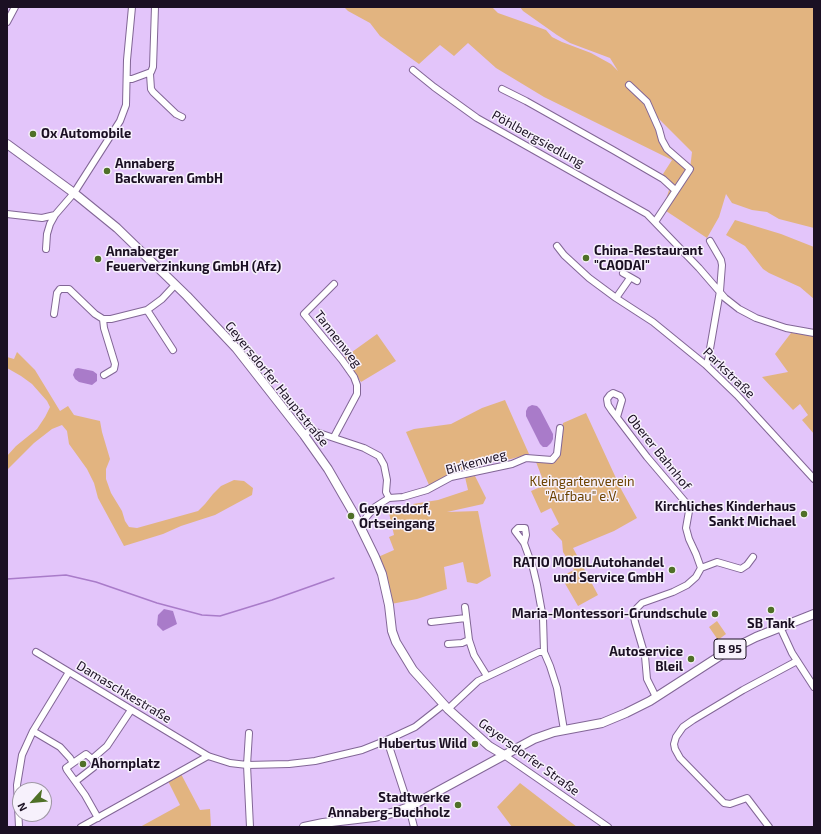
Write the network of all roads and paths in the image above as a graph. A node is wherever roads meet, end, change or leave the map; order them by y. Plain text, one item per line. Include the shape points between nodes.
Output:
1 (14, 7) edge
2 (132, 7) edge
3 (155, 7) edge
4 (7, 22) edge
5 (413, 70) dead end
6 (150, 74) junction
7 (127, 79) junction
8 (629, 84) dead end
9 (502, 89) dead end
10 (182, 117) dead end
11 (7, 144) edge
12 (675, 190) junction
13 (74, 193) junction
14 (7, 214) edge
15 (55, 215) junction
16 (655, 222) junction
17 (710, 240) dead end
18 (557, 246) dead end
19 (46, 249) dead end
20 (623, 273) dead end
21 (334, 284) dead end
22 (175, 285) junction
23 (720, 291) junction
24 (616, 298) junction
25 (147, 310) junction
26 (54, 314) dead end
27 (103, 319) junction
28 (814, 333) edge
29 (173, 350) dead end
30 (707, 366) junction
31 (104, 375) dead end
32 (617, 417) dead end
33 (560, 428) dead end
34 (304, 435) junction
35 (334, 437) junction
36 (814, 479) edge
37 (389, 498) junction
38 (360, 526) junction
39 (524, 543) dead end
40 (753, 557) dead end
41 (701, 568) junction
42 (465, 607) dead end
43 (814, 614) edge
44 (466, 618) junction
45 (431, 622) dead end
46 (780, 627) junction
47 (469, 640) junction
48 (448, 644) dead end
49 (36, 652) dead end
50 (544, 652) junction
51 (797, 661) junction
52 (69, 672) junction
53 (487, 676) junction
54 (425, 684) joint
55 (814, 687) edge
56 (656, 697) junction
57 (446, 707) junction
58 (131, 710) junction
59 (33, 730) junction
60 (564, 730) junction
61 (249, 733) dead end
62 (387, 740) junction
63 (200, 751) junction
64 (504, 755) junction
65 (208, 756) junction
66 (92, 759) junction
67 (197, 762) junction
68 (73, 763) junction
69 (247, 765) junction
70 (76, 782) junction
71 (408, 804) junction
72 (98, 818) junction
73 (19, 827) edge
74 (81, 827) edge
75 (250, 827) edge
76 (304, 827) edge
77 (414, 827) edge
78 (608, 827) edge
79 (770, 827) edge

1 - 4 street
2 - 7 street
3 - 6 street via 153,68
5 - 16 street, Pöhlbergsiedlung via 477,118 637,207
6 - 7 street
6 - 10 street via 153,92
7 - 13 street via 126,105 120,121
8 - 12 street via 647,102 667,149 690,169
9 - 12 street, Pöhlbergsiedlung via 663,179
11 - 13 main road, Geyersdorfer Hauptstraße
12 - 16 street
13 - 15 street
13 - 22 main road, Geyersdorfer Hauptstraße via 116,228
14 - 15 street via 42,218
15 - 19 street via 47,234
16 - 23 street, Pöhlbergsiedlung
17 - 23 street via 722,265
18 - 24 street, Parkstraße via 589,278
20 - 24 street via 634,279
21 - 35 street, Tannenweg via 304,314 342,360 354,377 356,385 357,394
22 - 25 street
22 - 34 main road, Geyersdorfer Hauptstraße via 236,348
23 - 28 street, Pöhlbergsiedlung via 739,309 756,318 786,328
23 - 30 street
24 - 30 street, Parkstraße via 653,322
25 - 27 street
25 - 29 street
26 - 27 street via 57,294 60,290 69,289
27 - 31 street via 114,364 114,369
30 - 36 street, Parkstraße
32 - 41 street, Oberer Bahnhof via 646,457 686,504 689,511 686,528
33 - 37 street, Birkenweg via 557,454 552,460 526,458 512,464 451,477 428,490
34 - 35 street via 313,431
34 - 38 main road, Geyersdorfer Hauptstraße via 328,469
35 - 37 street via 379,456 384,465 386,492
37 - 38 street, Birkenweg via 375,507
38 - 54 main road, Geyersdorfer Hauptstraße via 382,574 396,642
39 - 50 street via 540,600
40 - 41 street via 741,569 718,562
41 - 56 street via 687,585 642,603 634,612 645,656 647,679
42 - 44 street
43 - 46 main road, B 95
44 - 45 street
44 - 47 street
46 - 51 street
46 - 56 main road, B 95 via 726,652
47 - 48 street
47 - 53 street via 474,655
49 - 52 street, Damaschkestraße
50 - 53 street, Damaschkestraße
50 - 60 street via 557,688
51 - 55 street
51 - 79 street via 693,720 683,727 674,744 680,758 724,803 730,804 747,798
52 - 58 street, Damaschkestraße
52 - 59 street
53 - 57 street, Damaschkestraße
54 - 57 main road, Geyersdorfer Straße
56 - 60 main road, B 95 via 611,719 591,726
57 - 62 street, Damaschkestraße via 415,727
57 - 64 main road, Geyersdorfer Straße via 489,746
58 - 63 street, Damaschkestraße
58 - 66 street via 107,746
59 - 68 street via 63,749
59 - 73 street via 22,755 18,776
60 - 64 main road, B 95 via 534,739
61 - 69 street
62 - 69 street, Damaschkestraße via 362,750 315,761
62 - 71 street
63 - 65 street, Damaschkestraße
63 - 67 street
64 - 71 main road, B 95
64 - 78 street, Geyersdorfer Straße
65 - 67 street
65 - 69 street, Damaschkestraße
66 - 68 street via 86,754
66 - 70 street via 94,767
67 - 72 street
68 - 70 street via 66,768
69 - 75 street
70 - 72 street
71 - 76 main road, B 95 via 392,813 374,817
71 - 77 street
72 - 74 street

